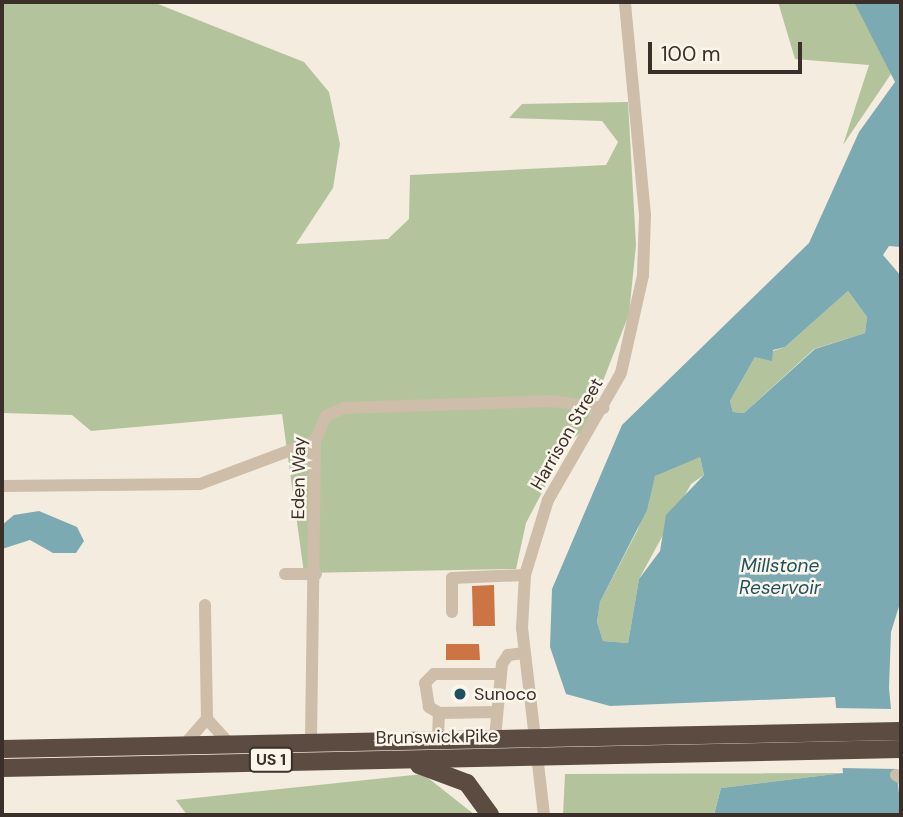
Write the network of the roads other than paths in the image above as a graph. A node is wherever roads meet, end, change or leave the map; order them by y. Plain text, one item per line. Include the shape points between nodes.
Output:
1 (625, 2) edge
2 (604, 408) junction
3 (315, 441) junction
4 (2, 486) edge
5 (285, 574) dead end
6 (316, 574) junction
7 (525, 575) junction
8 (205, 605) dead end
9 (452, 612) dead end
10 (524, 653) junction
11 (500, 674) junction
12 (497, 712) junction
13 (439, 713) junction
14 (207, 719) junction
15 (536, 737) junction
16 (495, 738) junction
17 (438, 739) junction
18 (311, 740) junction
19 (901, 740) edge
20 (228, 742) junction
21 (185, 744) junction
22 (2, 749) edge
23 (539, 757) junction
24 (381, 759) junction
25 (2, 768) edge
26 (490, 815) edge
27 (544, 815) edge

1 - 2 street, Harrison Street via 645,252 628,350
2 - 3 street, Eden Way via 551,401 342,408 326,416
2 - 7 street, Harrison Street via 548,500
3 - 4 street via 200,484
3 - 6 street, Eden Way
5 - 6 street
6 - 18 street, Eden Way
7 - 9 street via 452,578
7 - 10 street, Harrison Street
8 - 14 street
10 - 11 street via 508,655
10 - 15 street, Harrison Street
11 - 12 street
11 - 13 street via 434,674 425,684 429,707
12 - 13 street
12 - 16 street
13 - 17 street
14 - 20 street
14 - 21 street
15 - 16 highway, Brunswick Pike / US 1
15 - 19 highway, Brunswick Pike / US 1 via 865,731
15 - 23 street, Harrison Street
16 - 17 highway, Brunswick Pike / US 1
17 - 18 highway, Brunswick Pike / US 1
18 - 20 highway, Brunswick Pike / US 1
19 - 23 highway, Brunswick Pike / US 1 via 872,749
20 - 21 highway, Brunswick Pike / US 1
21 - 22 highway, Brunswick Pike / US 1
23 - 24 highway, Brunswick Pike / US 1
23 - 27 street, Harrison Street
24 - 25 highway, Brunswick Pike / US 1
24 - 26 highway via 459,778

